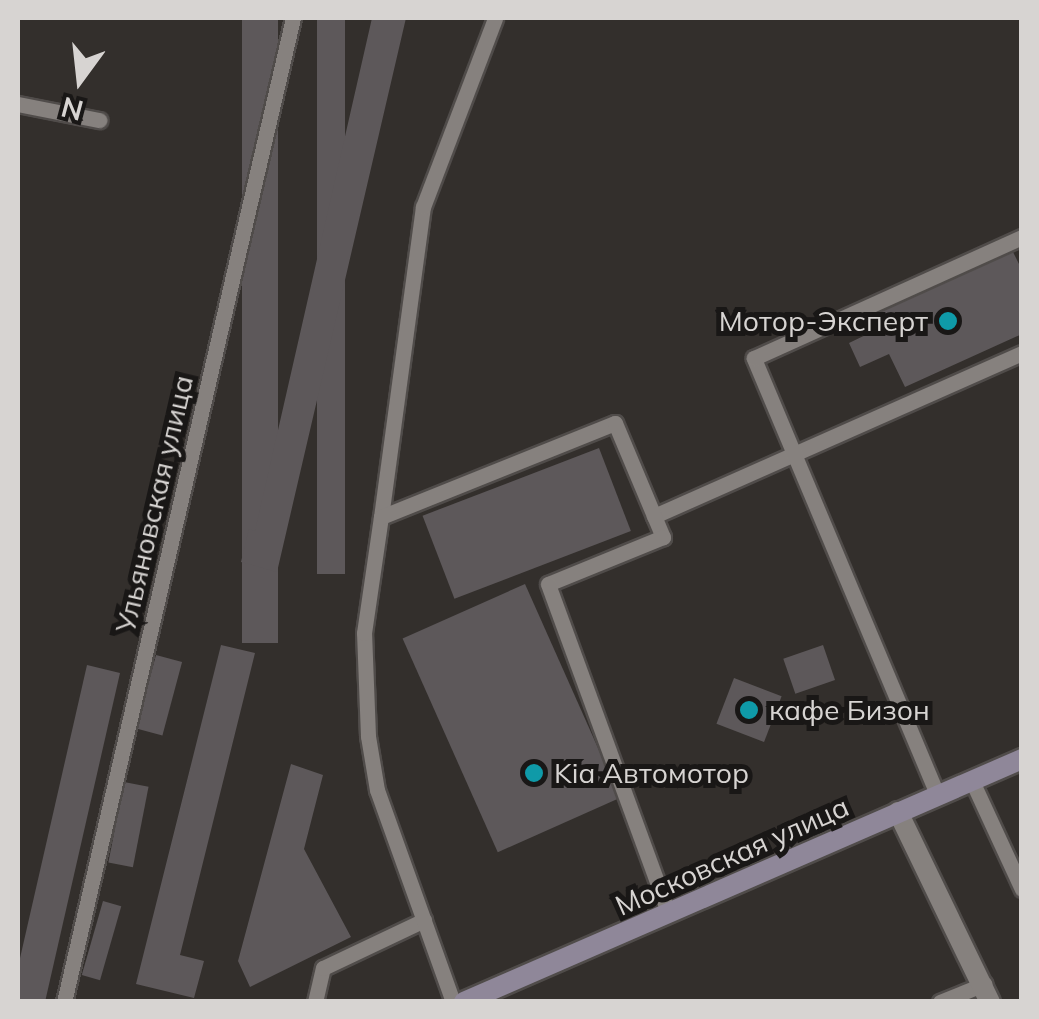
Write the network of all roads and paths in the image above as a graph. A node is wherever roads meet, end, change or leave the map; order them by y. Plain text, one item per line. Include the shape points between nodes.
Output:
1 (293, 18) edge
2 (496, 18) edge
3 (18, 104) edge
4 (99, 120) dead end
5 (1022, 237) edge
6 (1022, 353) edge
7 (797, 454) junction
8 (654, 516) junction
9 (381, 517) junction
10 (1022, 759) edge
11 (972, 781) junction
12 (937, 794) junction
13 (898, 812) junction
14 (1022, 889) edge
15 (670, 914) junction
16 (424, 920) junction
17 (987, 993) edge
18 (64, 1002) edge
19 (314, 1002) edge
20 (453, 1002) edge
21 (464, 1002) edge
22 (940, 1002) edge

1 - 18 lane, Ульяновская улица
2 - 9 lane via 423,208
3 - 4 lane
5 - 7 lane via 754,358
6 - 7 lane
7 - 8 lane
7 - 12 lane
8 - 9 lane via 614,423
8 - 15 lane via 663,537 548,584
9 - 16 lane via 364,633 368,736 378,790
10 - 11 main road, Московская улица
11 - 12 main road, Московская улица
11 - 14 lane
12 - 13 main road, Московская улица
13 - 15 main road, Московская улица
13 - 17 street
15 - 21 main road, Московская улица
16 - 19 lane via 323,968
16 - 20 lane
17 - 22 lane

